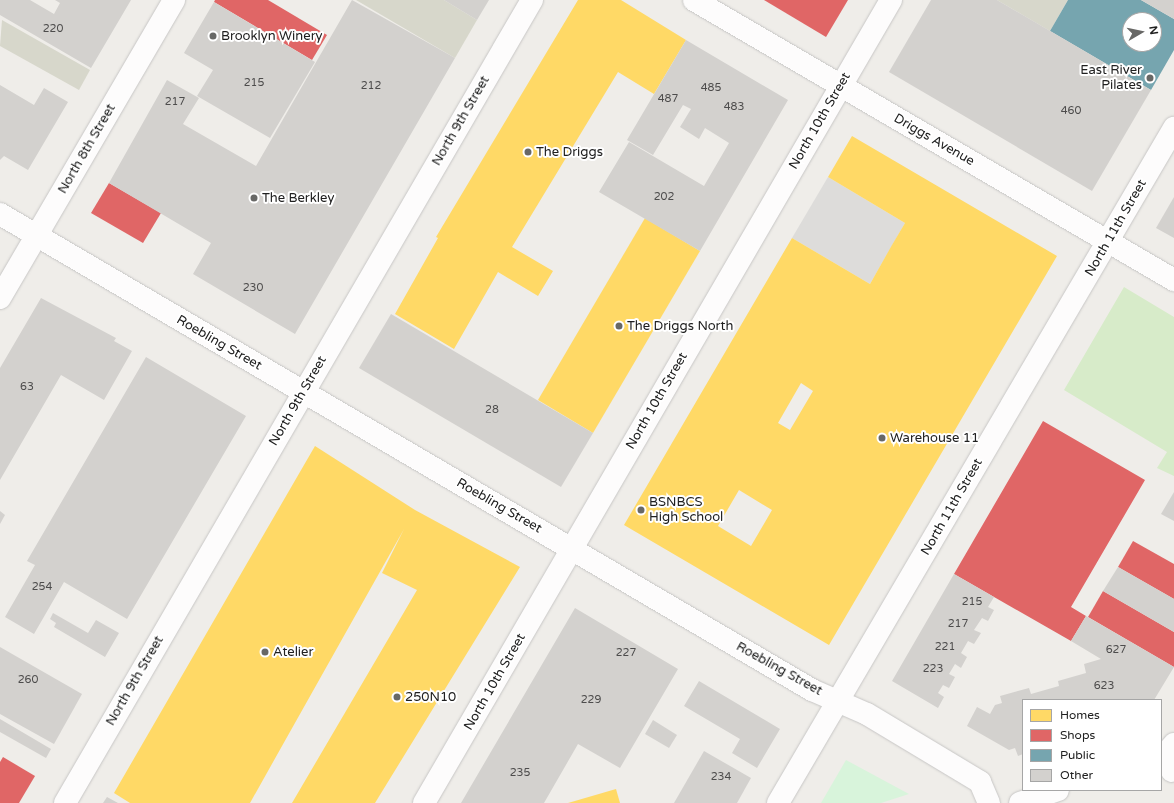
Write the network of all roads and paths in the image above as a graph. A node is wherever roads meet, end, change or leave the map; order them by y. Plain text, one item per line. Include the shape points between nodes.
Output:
1 (174, 0) edge
2 (532, 0) edge
3 (694, 0) edge
4 (891, 0) edge
5 (841, 86) junction
6 (1174, 128) edge
7 (0, 214) edge
8 (36, 236) junction
9 (1108, 242) junction
10 (1174, 280) edge
11 (0, 298) edge
12 (303, 392) junction
13 (572, 549) junction
14 (838, 701) junction
15 (1055, 791) edge
16 (65, 803) edge
17 (424, 803) edge
18 (778, 803) edge
19 (989, 803) edge
20 (1020, 803) edge

1 - 8 street, North 8th Street
2 - 12 street, North 9th Street
3 - 5 street, Driggs Avenue
4 - 5 street, North 10th Street
5 - 9 street, Driggs Avenue
5 - 13 street, North 10th Street
6 - 9 street, North 11th Street
7 - 8 street, Roebling Street
8 - 11 street, North 8th Street
8 - 12 street, Roebling Street
9 - 10 street, Driggs Avenue
9 - 14 street, North 11th Street
12 - 13 street, Roebling Street
12 - 16 street, North 9th Street
13 - 14 street, Roebling Street via 812,690
13 - 17 street, North 10th Street
14 - 18 street, North 11th Street
14 - 19 street, Roebling Street via 868,714 980,782
15 - 20 street

